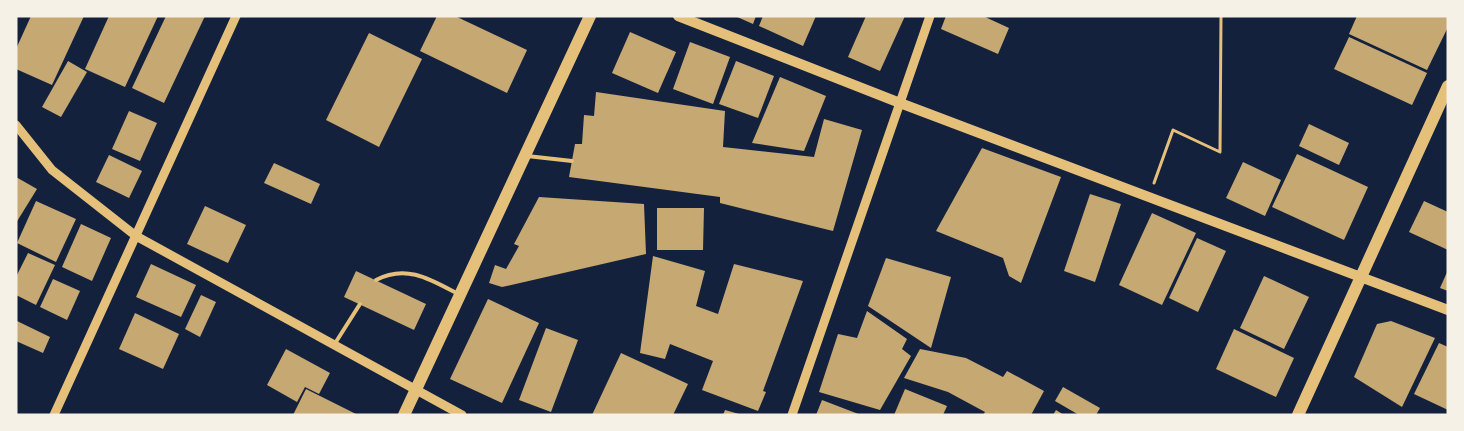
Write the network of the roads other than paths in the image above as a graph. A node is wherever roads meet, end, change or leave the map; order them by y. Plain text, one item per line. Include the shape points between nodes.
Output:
1 (236, 16) edge
2 (590, 16) edge
3 (678, 16) edge
4 (930, 16) edge
5 (1448, 86) edge
6 (900, 104) junction
7 (16, 125) edge
8 (525, 156) junction
9 (572, 161) dead end
10 (136, 236) junction
11 (1361, 278) junction
12 (376, 280) dead end
13 (460, 295) junction
14 (360, 304) dead end
15 (1448, 310) edge
16 (334, 345) junction
17 (416, 390) junction
18 (54, 415) edge
19 (404, 415) edge
20 (462, 415) edge
21 (792, 415) edge
22 (1298, 415) edge

1 - 10 street
2 - 8 main road
3 - 6 main road
4 - 6 street
5 - 11 main road
6 - 11 main road
6 - 21 street
7 - 10 street via 52,170
8 - 9 lane
8 - 13 main road
10 - 16 street
10 - 18 street
11 - 15 main road
11 - 22 main road
12 - 13 lane via 387,274 407,272 428,278
13 - 17 main road
14 - 16 lane
16 - 17 street
17 - 19 main road
17 - 20 street

